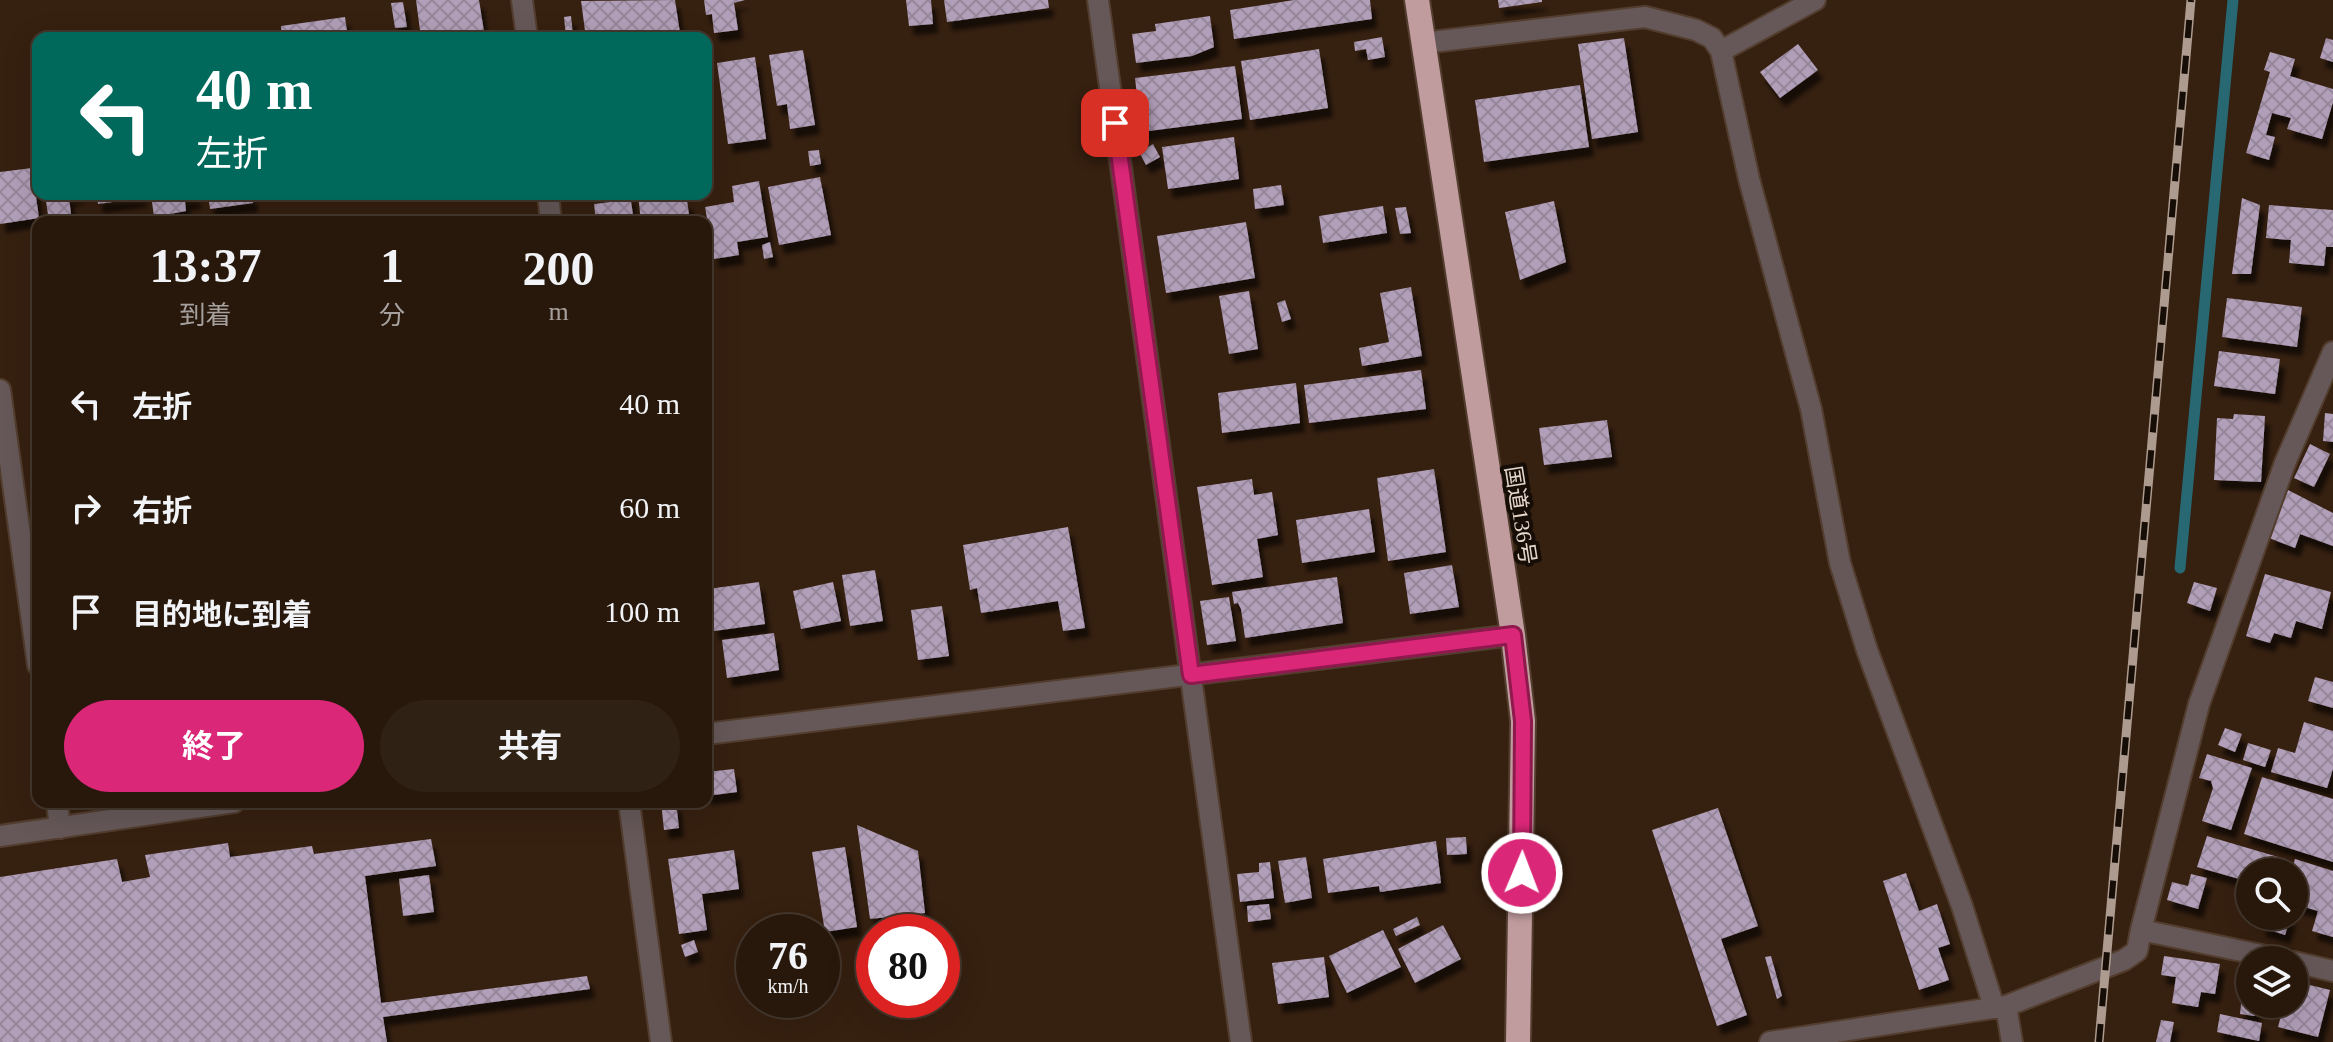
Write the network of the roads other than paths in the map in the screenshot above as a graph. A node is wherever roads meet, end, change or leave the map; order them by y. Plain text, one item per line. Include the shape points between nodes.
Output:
1 (522, 0) edge
2 (1098, 0) edge
3 (1417, 0) edge
4 (1815, 0) edge
5 (526, 32) edge
6 (1423, 43) junction
7 (1721, 51) junction
8 (2333, 352) edge
9 (0, 390) edge
10 (32, 622) edge
11 (1513, 635) junction
12 (1191, 675) junction
13 (712, 733) edge
14 (58, 808) edge
15 (194, 808) edge
16 (630, 808) edge
17 (60, 828) junction
18 (0, 836) edge
19 (2141, 930) junction
20 (2236, 950) edge
21 (2308, 965) edge
22 (2333, 971) edge
23 (2000, 1006) junction
24 (661, 1042) edge
25 (1241, 1042) edge
26 (1518, 1042) edge
27 (1770, 1042) edge
28 (2012, 1042) edge

1 - 5 street
2 - 12 street
3 - 6 highway, 国道136号
4 - 7 street
6 - 7 street via 1645,17 1696,30 1712,38
6 - 11 highway, 国道136号
7 - 23 street via 1749,179 1811,409 1840,563 1867,650
8 - 19 street via 2285,463 2199,704
9 - 10 street
11 - 12 street
11 - 26 highway, 国道136号 via 1523,721
12 - 13 street
12 - 25 street
14 - 17 street
15 - 17 street
16 - 24 street
17 - 18 street
19 - 20 street
19 - 23 street via 2137,951 2124,960
21 - 22 street
23 - 27 street
23 - 28 street

